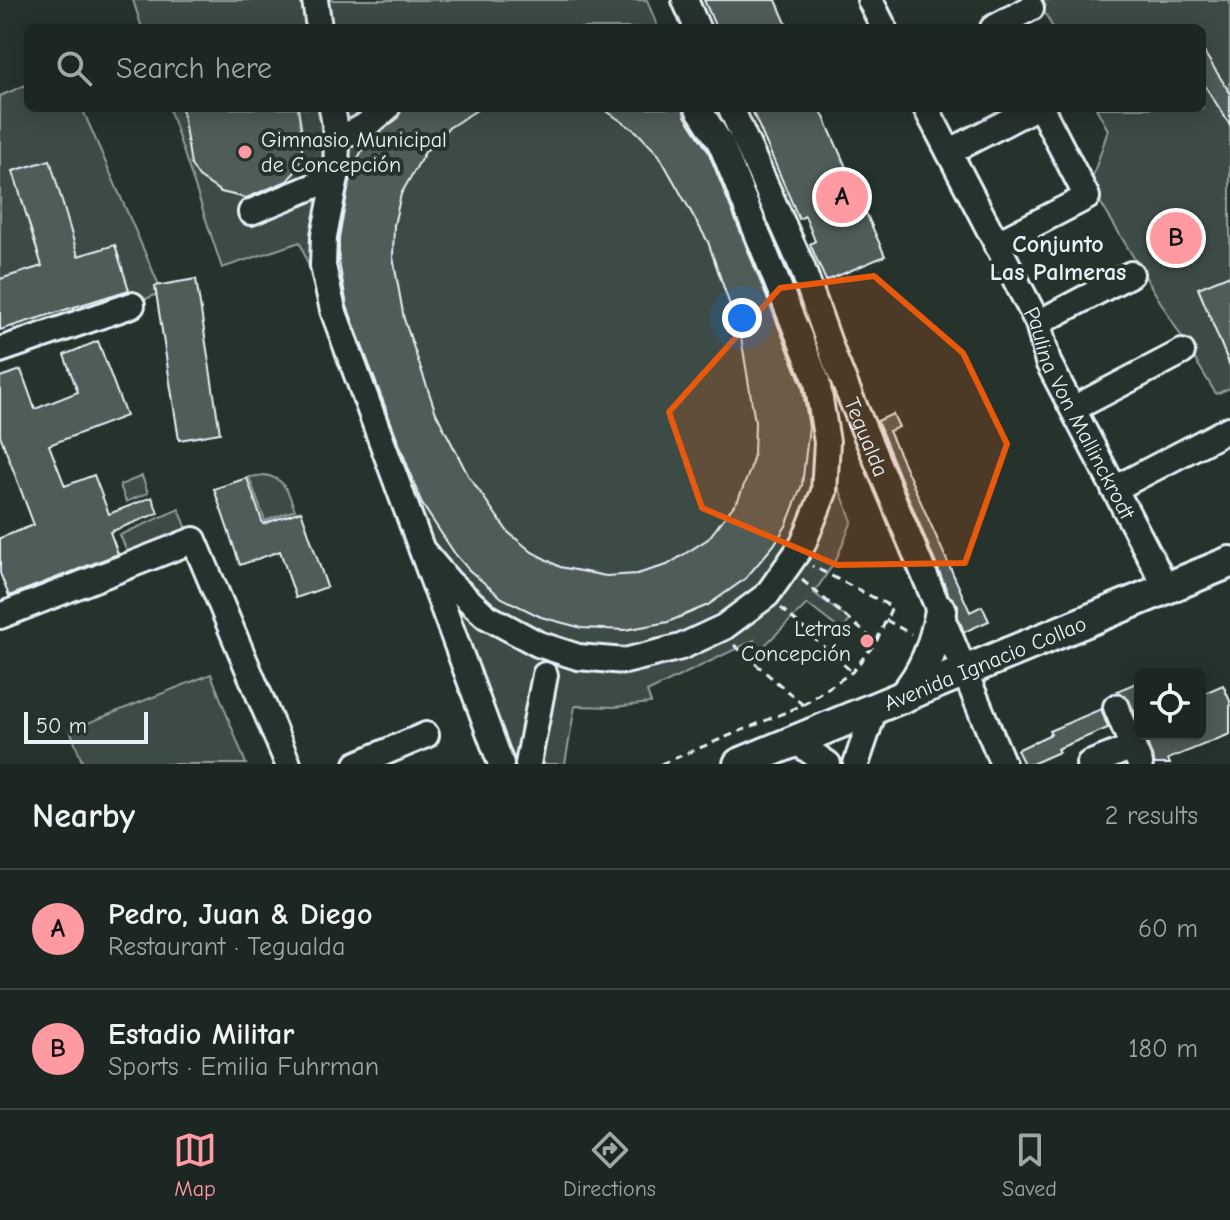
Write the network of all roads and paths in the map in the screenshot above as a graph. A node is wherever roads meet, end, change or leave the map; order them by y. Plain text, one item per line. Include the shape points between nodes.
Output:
1 (315, 0) edge
2 (685, 0) edge
3 (870, 0) edge
4 (1031, 8) dead end
5 (318, 24) edge
6 (695, 24) edge
7 (882, 24) edge
8 (1001, 24) edge
9 (333, 112) edge
10 (383, 112) edge
11 (701, 112) edge
12 (733, 112) edge
13 (928, 112) edge
14 (1026, 112) edge
15 (1043, 112) edge
16 (337, 136) junction
17 (949, 152) junction
18 (336, 177) junction
19 (251, 212) dead end
20 (996, 244) junction
21 (1131, 274) dead end
22 (132, 305) dead end
23 (1038, 323) junction
24 (0, 350) edge
25 (1182, 352) dead end
26 (1073, 409) junction
27 (1229, 429) edge
28 (1114, 489) junction
29 (422, 550) junction
30 (790, 562) junction
31 (1230, 564) edge
32 (1167, 589) junction
33 (767, 595) junction
34 (941, 611) junction
35 (0, 616) edge
36 (886, 620) junction
37 (724, 627) junction
38 (876, 642) junction
39 (933, 647) junction
40 (965, 671) junction
41 (852, 672) junction
42 (545, 675) dead end
43 (903, 697) junction
44 (803, 705) junction
45 (1116, 707) dead end
46 (875, 708) junction
47 (426, 735) dead end
48 (795, 741) junction
49 (1136, 755) edge
50 (756, 761) edge
51 (288, 764) edge
52 (357, 764) edge
53 (501, 764) edge
54 (528, 764) edge
55 (661, 764) edge
56 (828, 764) edge
57 (856, 764) edge
58 (1003, 764) edge
59 (1089, 764) edge

1 - 5 street
2 - 6 street
3 - 7 street
4 - 8 street
9 - 16 street
10 - 16 street via 353,133
11 - 30 street via 721,144 817,381 827,442 824,492
12 - 34 street, Tegualda via 802,267 824,333
13 - 17 street, Paulina Von Mallinckrodt
14 - 17 street
15 - 20 street via 1087,197
16 - 18 street
17 - 20 street, Paulina Von Mallinckrodt
18 - 19 street
18 - 29 street via 323,266 333,310
20 - 23 street, Paulina Von Mallinckrodt
21 - 23 street
22 - 24 street
23 - 26 street, Paulina Von Mallinckrodt via 1048,362
25 - 26 street
26 - 28 street, Paulina Von Mallinckrodt
27 - 28 street
28 - 32 street, Paulina Von Mallinckrodt
29 - 37 street via 486,616 538,644 578,657 625,661 681,647
29 - 53 street
30 - 33 street
30 - 36 path via 892,607
30 - 38 path
31 - 32 main road, Avenida Ignacio Collao
32 - 40 main road, Avenida Ignacio Collao
33 - 37 street
33 - 41 path
34 - 39 main road
34 - 40 street, Tegualda
35 - 51 street via 194,540
36 - 38 path
36 - 39 path
37 - 44 path via 736,649
38 - 41 path
39 - 43 main road
40 - 43 main road, Avenida Ignacio Collao
40 - 58 street, Tegualda
41 - 44 path
42 - 54 street
43 - 46 main road, Avenida Ignacio Collao
44 - 55 path
45 - 49 street
46 - 48 main road, Avenida Ignacio Collao
46 - 57 street
47 - 52 street
48 - 50 main road, Avenida Ignacio Collao
48 - 56 street
49 - 59 street

